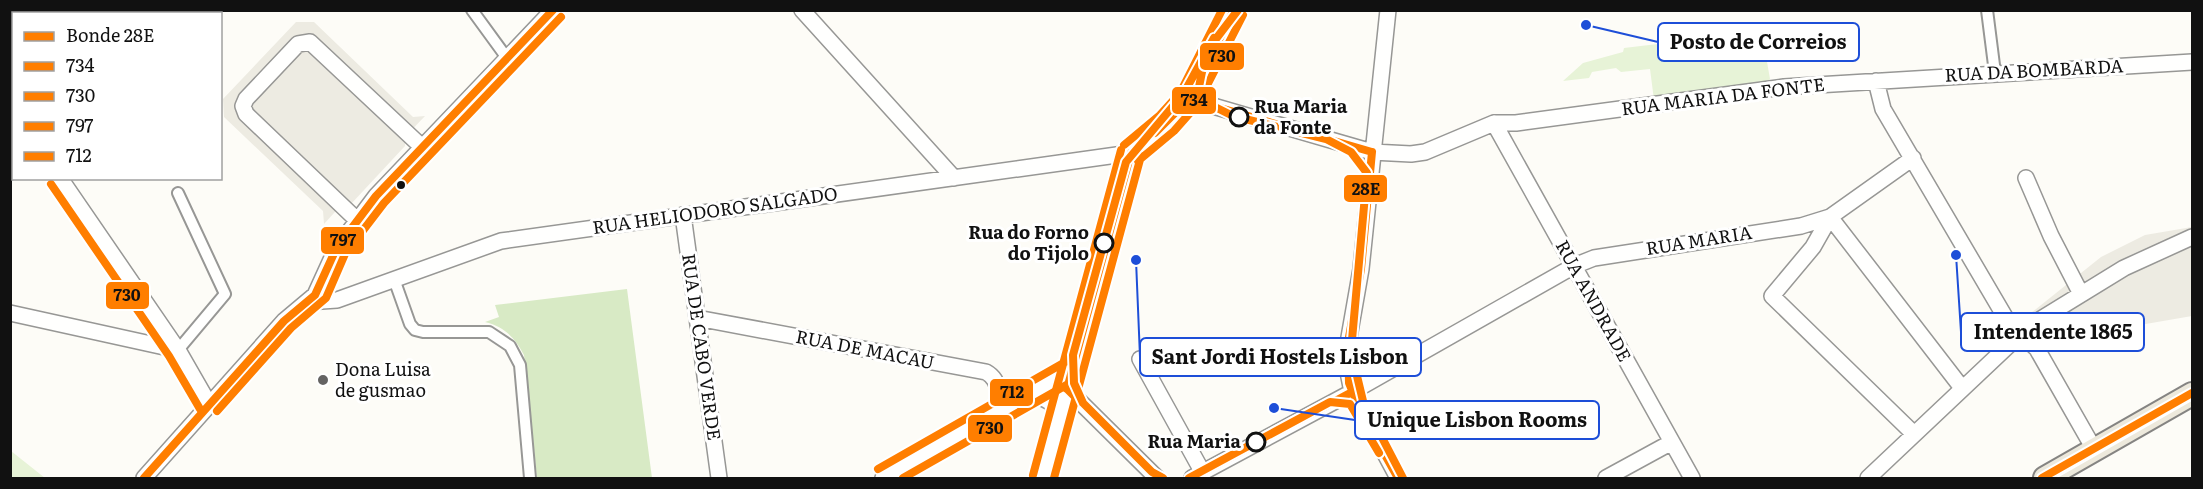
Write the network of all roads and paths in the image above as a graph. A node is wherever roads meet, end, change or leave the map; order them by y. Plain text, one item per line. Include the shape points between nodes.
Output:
1 (472, 10) edge
2 (553, 10) edge
3 (802, 10) edge
4 (1234, 10) edge
5 (1388, 10) edge
6 (1987, 10) edge
7 (507, 58) junction
8 (2193, 62) edge
9 (1995, 73) junction
10 (1876, 81) junction
11 (1189, 99) junction
12 (1494, 123) junction
13 (422, 147) junction
14 (1372, 152) junction
15 (1131, 153) junction
16 (1913, 158) junction
17 (954, 178) junction
18 (2026, 178) dead end
19 (61, 180) edge
20 (178, 193) dead end
21 (682, 215) junction
22 (1830, 217) junction
23 (358, 221) junction
24 (2193, 237) edge
25 (1574, 266) junction
26 (394, 279) junction
27 (2080, 292) junction
28 (307, 302) junction
29 (10, 313) edge
30 (697, 318) junction
31 (2020, 334) junction
32 (178, 350) junction
33 (1140, 359) dead end
34 (1072, 370) junction
35 (1962, 388) junction
36 (1067, 389) junction
37 (1352, 392) junction
38 (2193, 394) edge
39 (1025, 397) junction
40 (2193, 402) edge
41 (209, 404) junction
42 (996, 415) junction
43 (1060, 416) junction
44 (1914, 434) junction
45 (1672, 442) junction
46 (2094, 449) junction
47 (1197, 476) edge
48 (144, 478) edge
49 (530, 478) edge
50 (719, 478) edge
51 (883, 478) edge
52 (1043, 478) edge
53 (1157, 478) edge
54 (1398, 478) edge
55 (1606, 478) edge
56 (1692, 478) edge
57 (1868, 478) edge
58 (2045, 478) edge
59 (2076, 478) edge

1 - 7 street
2 - 7 street
3 - 17 street
4 - 11 street
5 - 14 street
6 - 9 street
7 - 13 street
8 - 9 street, RUA DA BOMBARDA
9 - 10 street, RUA DA BOMBARDA
10 - 12 street, RUA MARIA DA FONTE via 1784,87
10 - 16 street via 1883,109
11 - 14 street, RUA MARIA DA FONTE
11 - 15 street
12 - 14 street, RUA MARIA DA FONTE via 1425,152
12 - 25 street, RUA ANDRADE
13 - 23 street
13 - 23 street via 310,42 298,44 246,99 246,114
14 - 37 street via 1361,269 1348,342
15 - 17 street, RUA HELIODORO SALGADO
15 - 34 street
16 - 22 street
16 - 31 street via 2005,317
17 - 21 street, RUA HELIODORO SALGADO
18 - 27 street via 2050,236
19 - 32 street
20 - 32 street via 225,294
21 - 26 street, RUA HELIODORO SALGADO via 501,240
21 - 30 street, RUA DE CABO VERDE
22 - 25 street, RUA MARIA via 1801,226 1594,258
22 - 35 street
22 - 44 street via 1813,248 1772,296
23 - 28 street via 336,249 318,291
24 - 27 street via 2124,267
25 - 37 street, RUA MARIA
25 - 45 street, RUA ANDRADE
26 - 28 street, RUA HELIODORO SALGADO via 337,300
26 - 49 street via 415,330 489,332 510,346 520,365
27 - 31 street
28 - 41 street
29 - 32 street
30 - 42 street, RUA DE MACAU via 986,372 997,383
30 - 50 street, RUA DE CABO VERDE
31 - 35 street
31 - 46 street via 2037,349
32 - 41 street
33 - 47 street
34 - 36 street
34 - 39 street
35 - 44 street
36 - 43 street
36 - 53 street
37 - 47 street, RUA MARIA
37 - 54 street
38 - 46 main road
39 - 42 street
39 - 43 street via 1041,397
40 - 59 main road via 2099,455
41 - 48 street
42 - 51 street
43 - 52 street
44 - 57 street
45 - 55 street
45 - 56 street, RUA ANDRADE
46 - 58 main road

